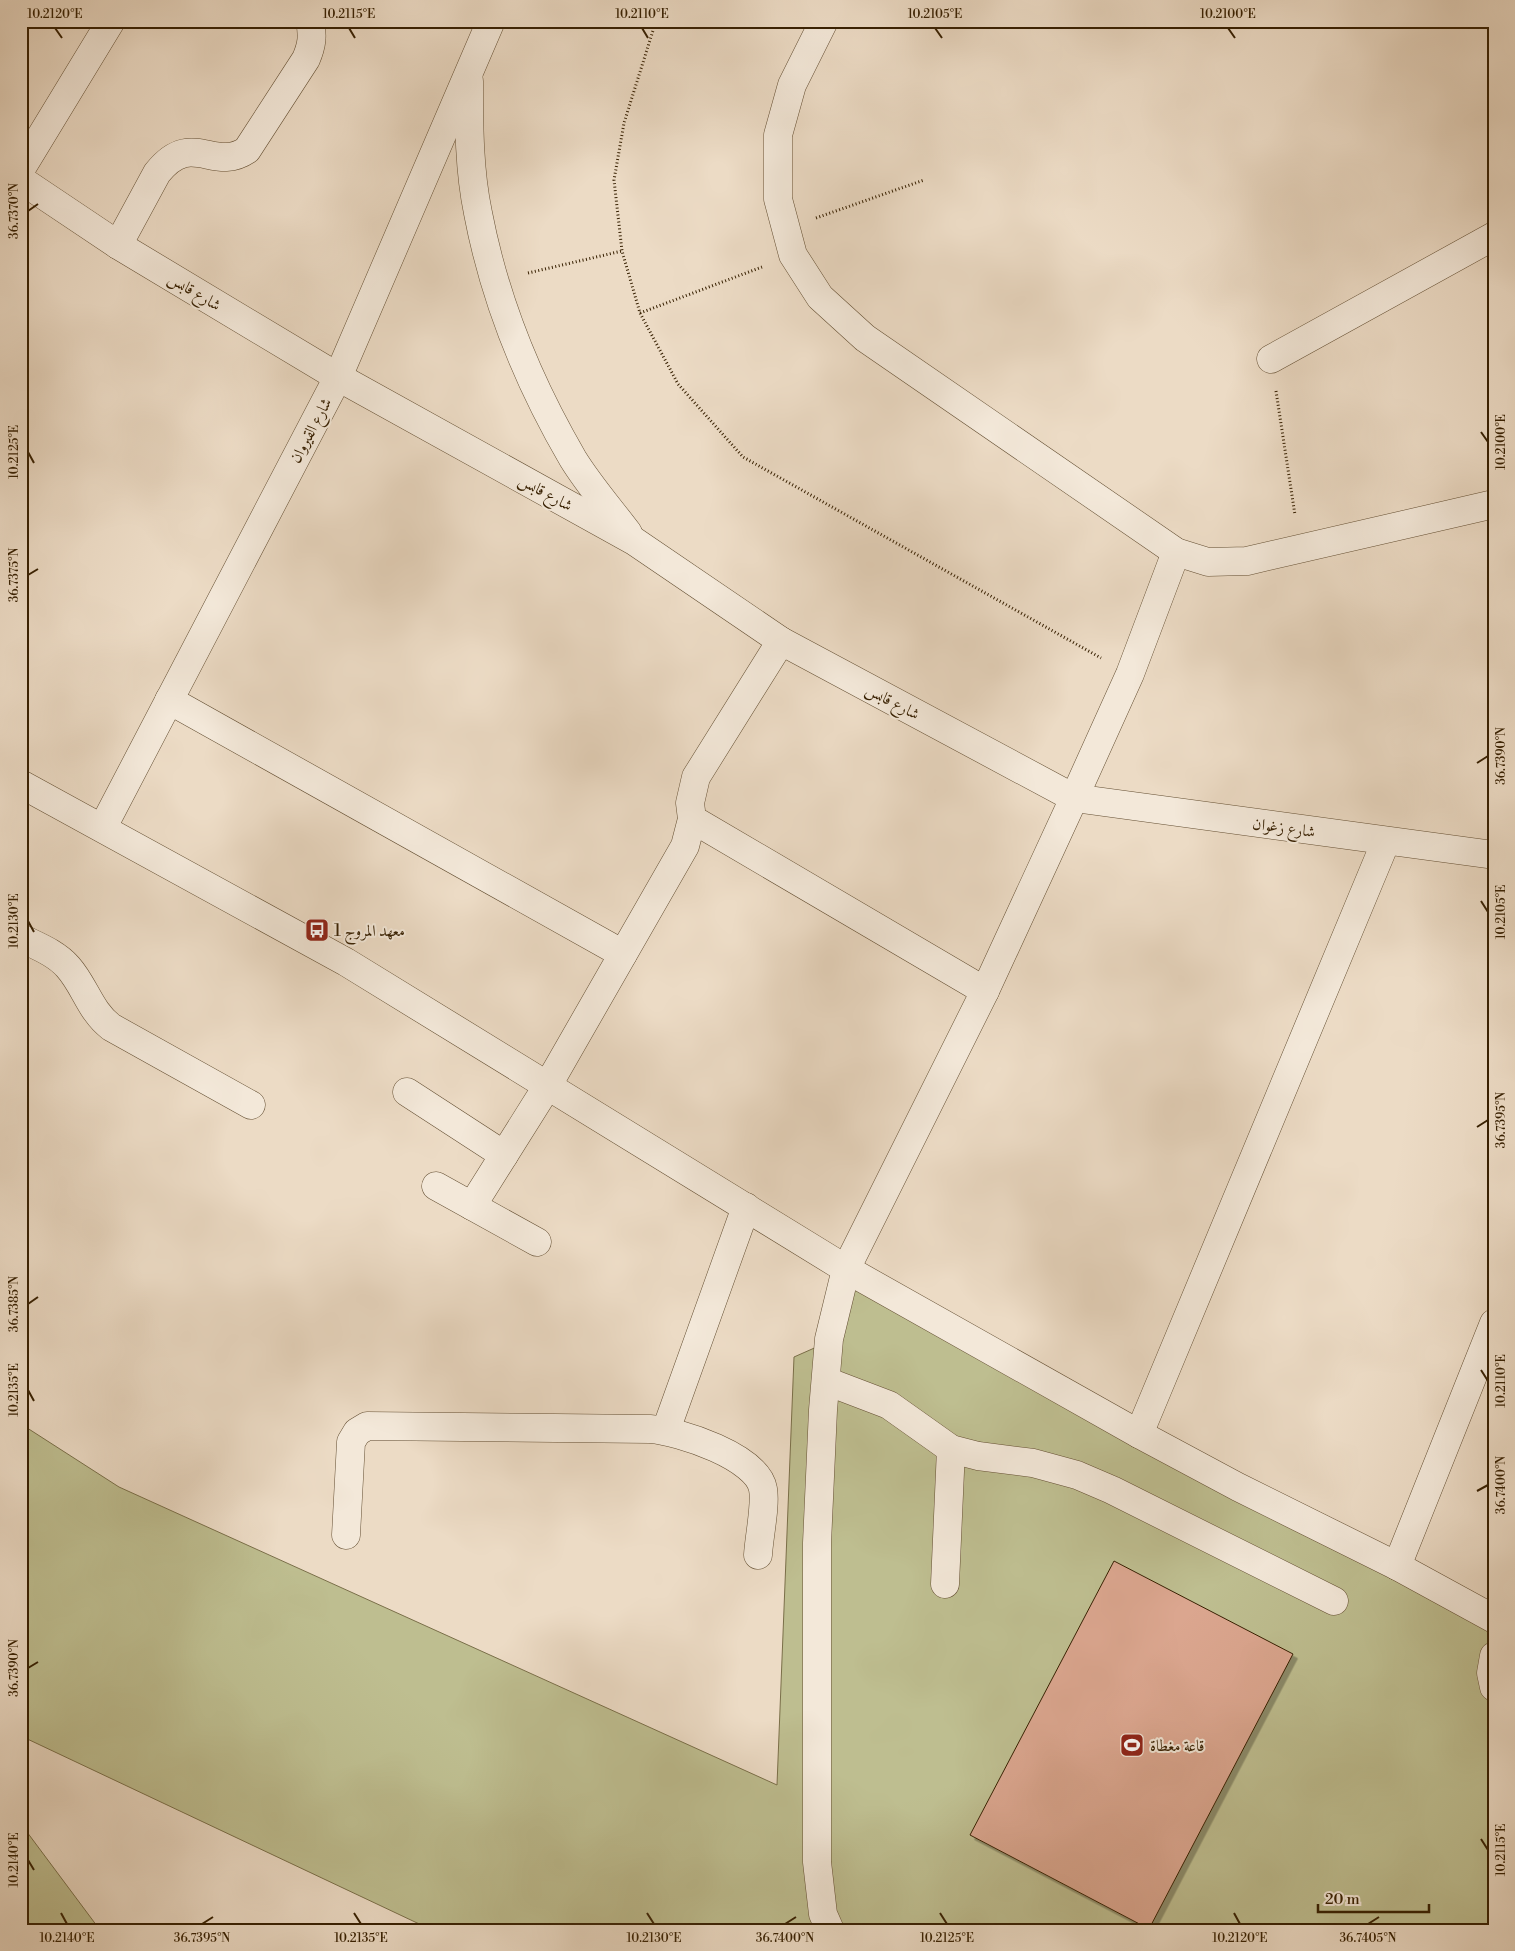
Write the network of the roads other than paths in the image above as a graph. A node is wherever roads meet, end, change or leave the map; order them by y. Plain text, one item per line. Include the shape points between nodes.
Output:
1 (111, 21) edge
2 (310, 21) edge
3 (491, 21) edge
4 (824, 21) edge
5 (468, 72) junction
6 (21, 169) edge
7 (21, 180) edge
8 (1494, 236) edge
9 (118, 245) junction
10 (1271, 359) road end
11 (338, 377) junction
12 (1494, 504) edge
13 (634, 541) junction
14 (1176, 552) junction
15 (781, 641) junction
16 (169, 700) junction
17 (21, 784) edge
18 (1074, 798) junction
19 (692, 819) junction
20 (103, 827) junction
21 (1386, 841) junction
22 (1494, 855) edge
23 (21, 938) edge
24 (623, 954) junction
25 (985, 991) junction
26 (548, 1085) junction
27 (407, 1092) dead end
28 (251, 1105) dead end
29 (504, 1155) junction
30 (436, 1186) dead end
31 (472, 1206) junction
32 (746, 1207) junction
33 (537, 1242) dead end
34 (846, 1269) junction
35 (1494, 1324) edge
36 (826, 1381) junction
37 (666, 1430) junction
38 (1139, 1434) junction
39 (951, 1449) junction
40 (346, 1535) dead end
41 (758, 1555) dead end
42 (1397, 1566) junction
43 (945, 1584) dead end
44 (1334, 1601) dead end
45 (1494, 1619) edge
46 (1494, 1656) edge
47 (1494, 1687) edge
48 (830, 1930) edge

1 - 6 street
2 - 9 street via 312,47 247,150 228,158 188,152 165,163
3 - 5 street, شارع القيروان
4 - 14 street via 792,85 778,135 778,199 785,229 793,255 820,297 865,338
5 - 11 street, شارع القيروان
5 - 13 street via 469,142 477,212 493,281 527,374 574,461
7 - 9 street, شارع قابس
8 - 10 street
9 - 11 street, شارع قابس
11 - 13 street, شارع قابس
11 - 16 street, شارع القيروان
12 - 14 street via 1237,561 1208,562
13 - 15 street, شارع قابس
14 - 18 street via 1130,674
15 - 18 street, شارع قابس
15 - 19 street via 696,777 690,803
16 - 20 street, شارع القيروان
16 - 24 street
17 - 20 street
18 - 21 street, شارع زغوان
18 - 25 street
19 - 24 street via 685,846
19 - 25 street
20 - 26 street via 346,962
21 - 22 street, شارع زغوان
21 - 38 street
23 - 28 street via 58,957 96,1012 111,1027
24 - 26 street
25 - 34 street
26 - 29 street
26 - 32 street
27 - 29 street
29 - 31 street
30 - 31 street
31 - 33 street
32 - 34 street
32 - 37 street
34 - 36 street via 829,1340
34 - 38 street
35 - 42 street
36 - 39 street via 889,1405
36 - 48 street via 817,1543 817,1862 823,1914
37 - 40 street via 367,1426 357,1432 351,1442
37 - 41 street via 734,1458 754,1470 764,1490
38 - 42 street
39 - 43 street
39 - 44 street via 978,1456 1033,1462 1077,1475
42 - 45 street
46 - 47 street via 1491,1673

